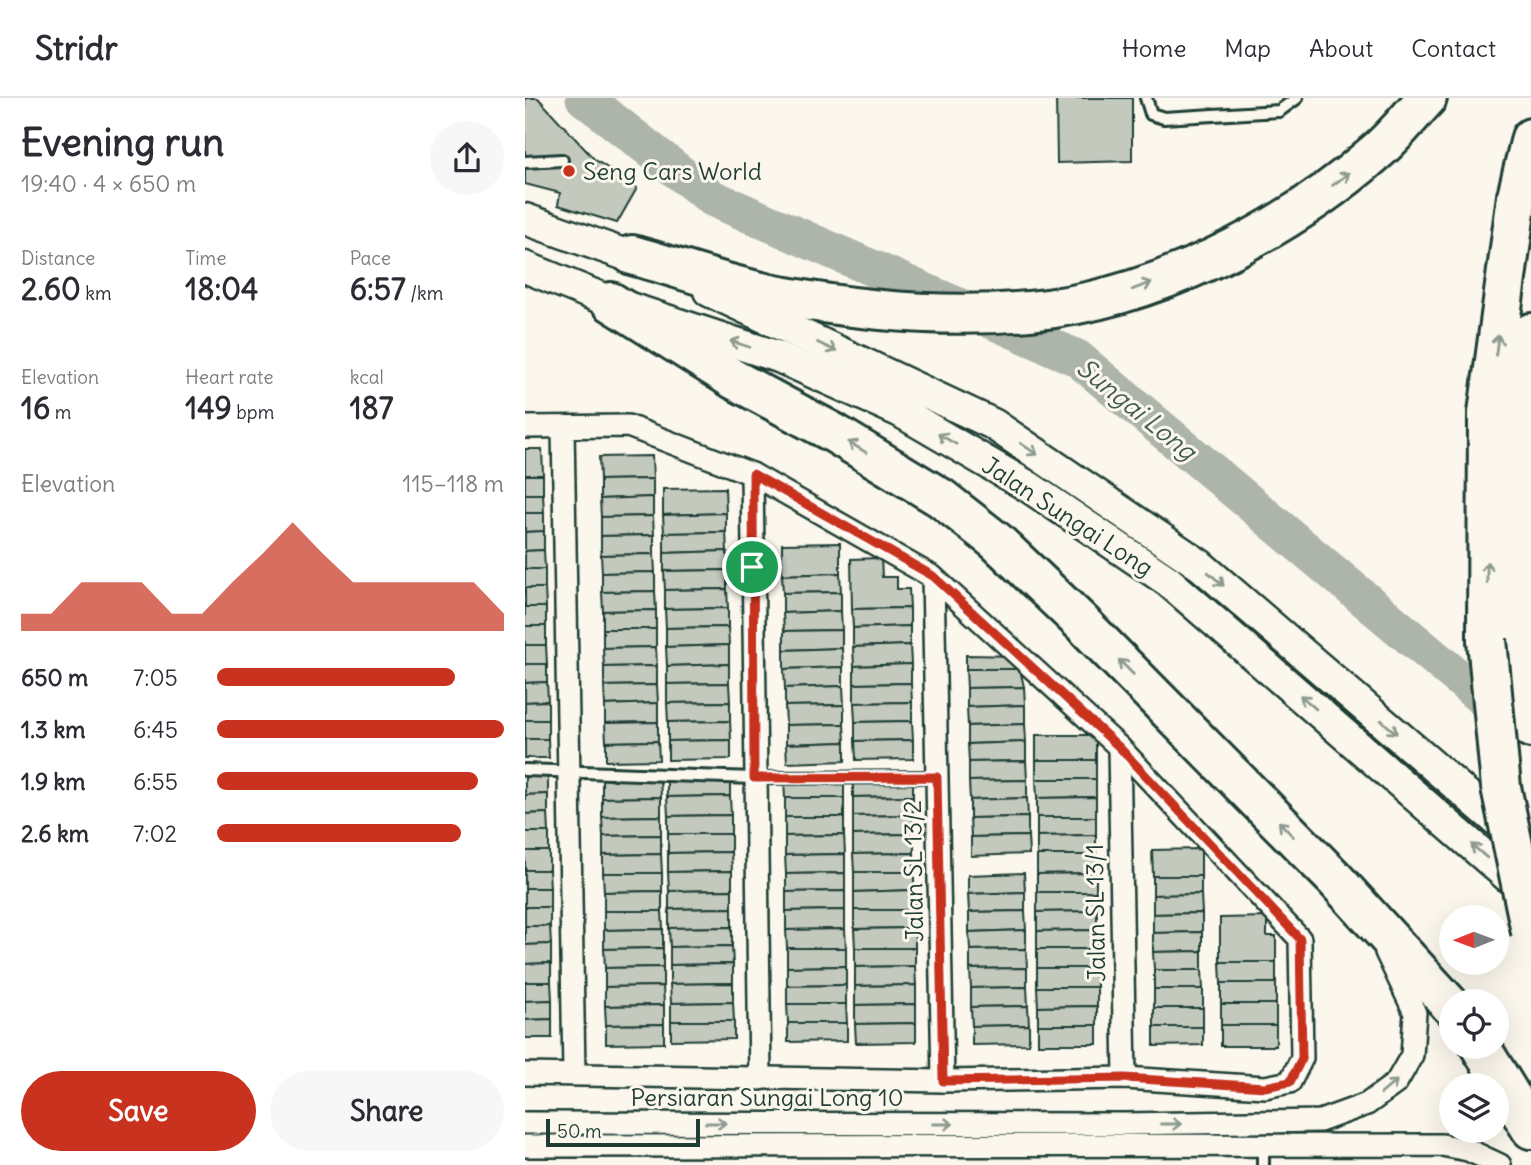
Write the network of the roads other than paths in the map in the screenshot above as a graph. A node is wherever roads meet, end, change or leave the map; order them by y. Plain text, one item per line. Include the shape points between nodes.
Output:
1 (1146, 98) edge
2 (1297, 98) edge
3 (1427, 98) edge
4 (1531, 138) edge
5 (562, 160) dead end
6 (525, 162) edge
7 (525, 219) edge
8 (632, 255) junction
9 (525, 267) edge
10 (611, 302) junction
11 (1531, 334) edge
12 (525, 427) edge
13 (563, 427) junction
14 (753, 474) junction
15 (933, 576) junction
16 (1502, 646) junction
17 (1531, 728) edge
18 (1119, 747) junction
19 (525, 770) edge
20 (570, 770) junction
21 (937, 777) junction
22 (754, 778) junction
23 (1531, 850) edge
24 (1334, 878) junction
25 (1531, 896) edge
26 (1531, 932) edge
27 (1439, 993) edge
28 (1487, 1059) edge
29 (574, 1073) junction
30 (525, 1074) edge
31 (1125, 1078) junction
32 (760, 1079) junction
33 (943, 1081) junction
34 (525, 1123) edge
35 (1125, 1124) junction
36 (1531, 1129) edge
37 (525, 1146) edge
38 (1125, 1156) edge
39 (1263, 1156) edge
40 (1500, 1165) edge

1 - 2 lane via 1151,114 1164,118 1279,111
8 -> 3 highway via 783,297 863,308 957,313 1076,304 1128,291 1212,258 1296,214 1377,152
16 -> 4 highway via 1487,413 1517,196
5 - 6 lane
7 - 8 street, Jalan Sungai Long
8 -> 23 street, Jalan Sungai Long via 993,424 1200,565
9 - 10 street, Jalan Sungai Long
24 -> 10 highway via 996,541 941,498 733,379
25 -> 10 street, Jalan Sungai Long via 1168,581 1029,487 899,411 779,357
11 - 16 highway via 1516,426
12 - 13 street
13 - 14 street via 628,426
13 - 20 street
14 - 15 street
14 - 22 street
15 - 18 street
15 - 21 street, Jalan SL 13/2
16 - 17 highway
16 - 26 highway, bridge via 1501,787
18 - 31 street, Jalan SL 13/1
18 - 31 street via 1300,939 1302,1058 1290,1082 1265,1087
19 - 20 lane
20 - 22 lane
20 - 29 street
21 - 22 lane
21 - 33 street, Jalan SL 13/2
22 - 32 street
24 - 27 highway
35 -> 24 street, Persiaran Sungai Long 10 via 1320,1121 1367,1104 1396,1083 1412,1055 1415,1013 1390,957
28 - 36 highway
29 - 30 street
29 - 32 street
31 - 33 street
32 - 33 street
34 -> 35 street, Persiaran Sungai Long 10
35 - 38 street
37 - 38 street, Persiaran Sungai Long 10
38 - 39 street, Persiaran Sungai Long 10
39 - 40 street, Persiaran Sungai Long 10 via 1441,1145 1468,1150

